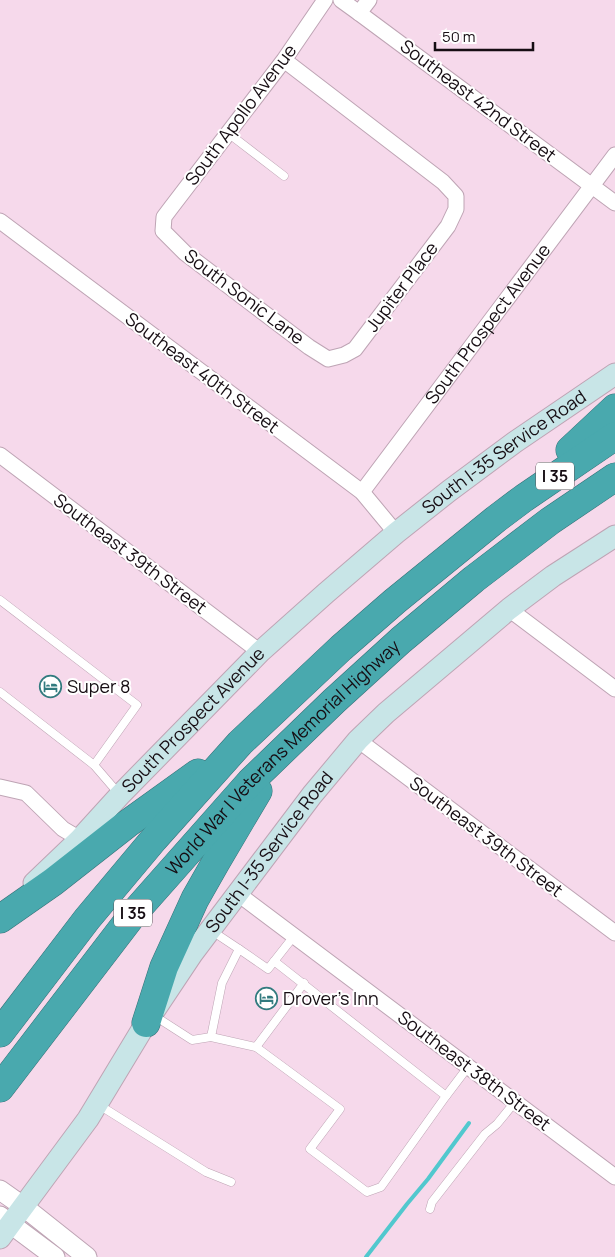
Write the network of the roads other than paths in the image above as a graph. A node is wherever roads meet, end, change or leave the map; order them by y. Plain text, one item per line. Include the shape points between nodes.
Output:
1 (325, 0) edge
2 (341, 0) edge
3 (369, 0) edge
4 (360, 13) junction
5 (284, 60) junction
6 (228, 133) junction
7 (615, 155) edge
8 (284, 176) dead end
9 (592, 186) junction
10 (615, 203) edge
11 (0, 221) edge
12 (163, 231) joint
13 (328, 359) joint
14 (615, 374) edge
15 (615, 408) edge
16 (615, 436) edge
17 (0, 455) edge
18 (615, 477) edge
19 (615, 491) edge
20 (362, 492) junction
21 (496, 519) junction
22 (550, 521) junction
23 (396, 534) junction
24 (615, 536) edge
25 (0, 600) edge
26 (510, 609) junction
27 (260, 652) junction
28 (615, 689) edge
29 (0, 692) edge
30 (358, 740) junction
31 (240, 743) junction
32 (282, 751) junction
33 (94, 765) junction
34 (1, 788) edge
35 (120, 796) junction
36 (80, 839) junction
37 (237, 893) junction
38 (0, 917) edge
39 (210, 930) junction
40 (615, 933) edge
41 (294, 936) junction
42 (240, 949) junction
43 (274, 961) junction
44 (304, 983) junction
45 (149, 1019) junction
46 (0, 1033) edge
47 (211, 1037) junction
48 (256, 1047) junction
49 (468, 1067) junction
50 (0, 1088) edge
51 (446, 1096) junction
52 (515, 1102) junction
53 (97, 1104) junction
54 (615, 1177) edge
55 (231, 1182) dead end
56 (0, 1190) edge
57 (24, 1207) junction
58 (430, 1210) dead end
59 (4, 1226) edge
60 (55, 1257) edge
61 (87, 1257) edge

1 - 5 street, South Apollo Avenue
2 - 4 street, Southeast 42nd Street
3 - 4 street
4 - 9 street, Southeast 42nd Street
5 - 6 street, South Apollo Avenue
5 - 13 street, Jupiter Place via 456,196 456,209 448,226 355,349
6 - 8 lane
6 - 12 street, South Apollo Avenue via 164,217
7 - 9 street, South Prospect Avenue
9 - 10 street, Southeast 42nd Street
9 - 20 street, South Prospect Avenue
11 - 20 street, Southeast 40th Street
12 - 13 street, South Sonic Lane via 184,253
14 - 23 main road, South I-35 Service Road via 515,442
15 - 21 highway
16 - 21 highway, World War I Veterans Memorial Highway / I 35
17 - 27 street, Southeast 39th Street
18 - 22 highway, World War I Veterans Memorial Highway / I 35
19 - 22 highway
20 - 23 street, Southeast 40th Street
21 - 31 highway, World War I Veterans Memorial Highway / I 35 via 341,648
22 - 32 highway, World War I Veterans Memorial Highway / I 35 via 401,640
23 - 27 main road, South Prospect Avenue
24 - 26 main road, South I-35 Service Road via 553,576
25 - 33 lane via 137,705
26 - 28 street
26 - 30 main road, South I-35 Service Road
27 - 35 main road, South Prospect Avenue
29 - 33 lane
30 - 37 main road, South I-35 Service Road
30 - 40 street, Southeast 39th Street
31 - 38 highway via 53,882
31 - 46 highway, World War I Veterans Memorial Highway / I 35 via 87,919
32 - 45 highway via 196,899 164,967
32 - 50 highway, World War I Veterans Memorial Highway / I 35 via 250,782 134,912
33 - 35 lane
34 - 36 street via 26,793 63,829
35 - 36 main road, South Prospect Avenue
36 - 38 main road, South Prospect Avenue
37 - 39 main road, South I-35 Service Road
37 - 41 street, Southeast 38th Street
39 - 42 lane
39 - 45 main road, South I-35 Service Road
41 - 43 lane
41 - 49 street, Southeast 38th Street
42 - 43 lane via 268,969
42 - 47 lane via 222,983
43 - 44 lane
44 - 48 lane
44 - 51 lane
45 - 47 lane via 192,1040
45 - 53 main road, South I-35 Service Road
47 - 48 lane
48 - 51 lane via 340,1109 310,1149 368,1192 381,1186
49 - 51 lane
49 - 52 street, Southeast 38th Street
52 - 54 street, Southeast 38th Street
52 - 58 lane via 485,1134 432,1202
53 - 55 lane via 206,1172
53 - 57 main road, South I-35 Service Road
56 - 57 street
57 - 59 main road, South I-35 Service Road
57 - 61 street
59 - 60 street

